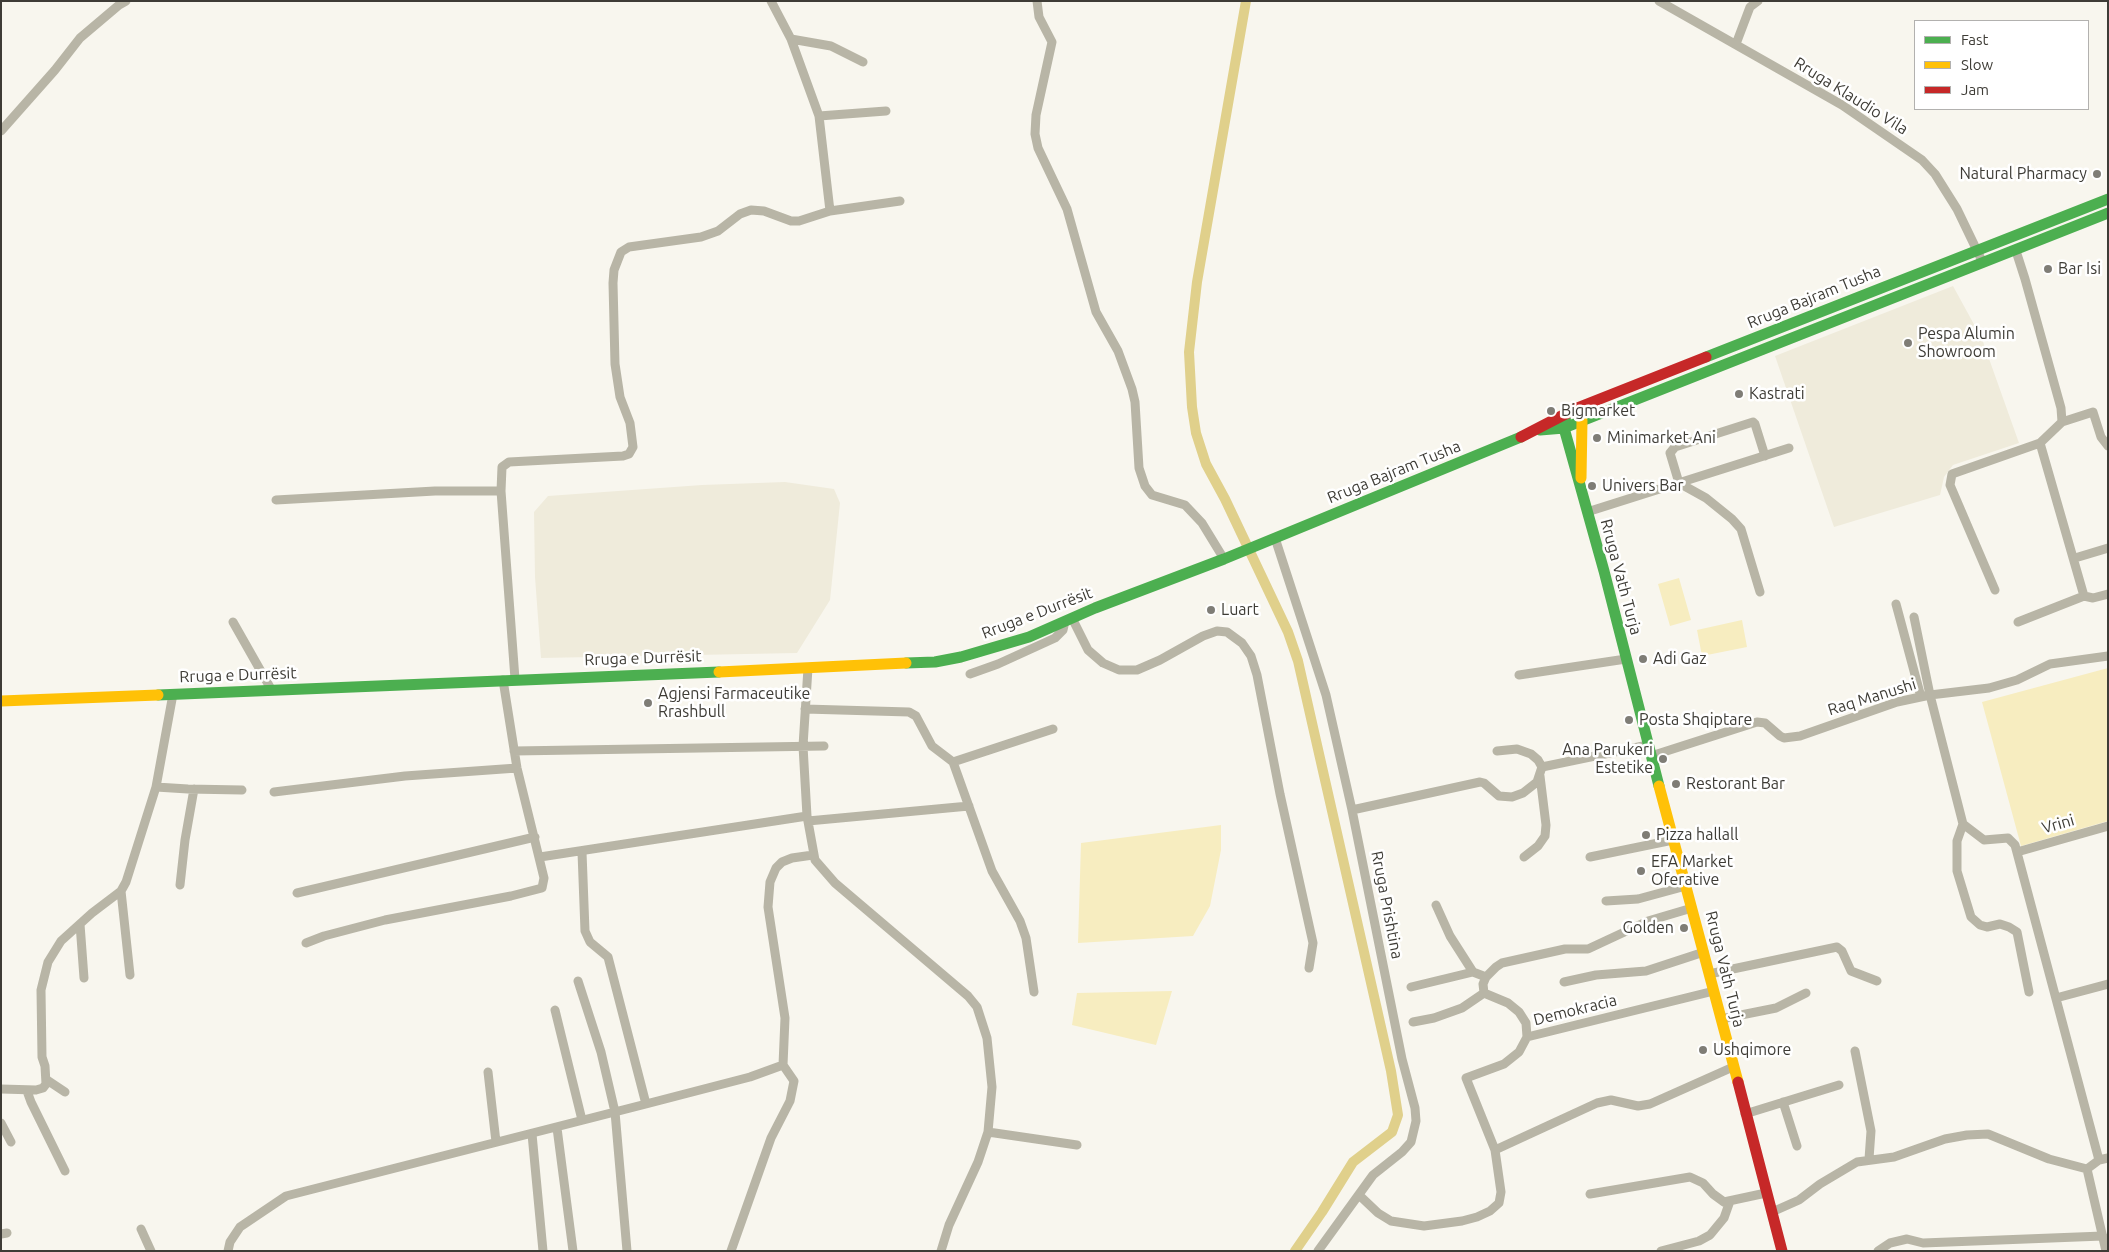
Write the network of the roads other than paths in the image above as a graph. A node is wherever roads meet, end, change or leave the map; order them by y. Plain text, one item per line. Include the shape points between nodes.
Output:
1 (126, 1) edge
2 (771, 1) edge
3 (1037, 1) edge
4 (1659, 1) edge
5 (1758, 1) edge
6 (791, 39) junction
7 (1736, 44) junction
8 (863, 62) dead end
9 (886, 111) dead end
10 (819, 116) junction
11 (1, 131) edge
12 (2108, 199) edge
13 (900, 201) dead end
14 (830, 211) junction
15 (2108, 213) edge
16 (1977, 249) junction
17 (2016, 251) junction
18 (1983, 263) junction
19 (1571, 410) junction
20 (1582, 421) junction
21 (2062, 422) junction
22 (1564, 428) junction
23 (1536, 431) junction
24 (2040, 443) junction
25 (2108, 446) edge
26 (1789, 448) dead end
27 (1765, 456) junction
28 (1679, 483) junction
29 (501, 491) junction
30 (1581, 492) junction
31 (276, 500) dead end
32 (1587, 512) junction
33 (1270, 540) junction
34 (2108, 548) edge
35 (1226, 558) junction
36 (2075, 558) junction
37 (1995, 590) dead end
38 (1760, 592) dead end
39 (2108, 594) edge
40 (2084, 596) junction
41 (1896, 604) dead end
42 (1914, 617) dead end
43 (1069, 620) junction
44 (233, 622) dead end
45 (2018, 622) dead end
46 (2108, 656) edge
47 (1626, 659) junction
48 (808, 668) junction
49 (970, 674) dead end
50 (1519, 674) dead end
51 (515, 679) junction
52 (503, 680) junction
53 (271, 689) junction
54 (173, 694) junction
55 (1926, 696) junction
56 (1, 701) edge
57 (805, 709) junction
58 (1052, 729) dead end
59 (803, 746) junction
60 (824, 746) dead end
61 (1650, 750) junction
62 (1497, 751) dead end
63 (514, 752) junction
64 (953, 762) junction
65 (517, 768) junction
66 (1541, 772) junction
67 (156, 786) junction
68 (194, 790) junction
69 (242, 790) dead end
70 (274, 792) dead end
71 (969, 806) junction
72 (1352, 810) junction
73 (808, 818) junction
74 (1964, 824) junction
75 (2108, 826) edge
76 (535, 837) junction
77 (1673, 840) junction
78 (582, 852) junction
79 (2017, 852) junction
80 (814, 856) junction
81 (1524, 857) dead end
82 (1590, 857) dead end
83 (540, 858) junction
84 (180, 885) dead end
85 (1686, 886) junction
86 (121, 891) junction
87 (297, 893) dead end
88 (1606, 901) dead end
89 (1436, 905) dead end
90 (1692, 908) junction
91 (80, 924) junction
92 (306, 943) dead end
93 (1704, 952) junction
94 (1309, 968) dead end
95 (1473, 972) junction
96 (1709, 974) junction
97 (130, 975) dead end
98 (1486, 977) junction
99 (84, 978) dead end
100 (578, 981) dead end
101 (1877, 981) dead end
102 (1564, 982) dead end
103 (2108, 984) edge
104 (1411, 987) dead end
105 (1714, 991) junction
106 (1034, 992) dead end
107 (2029, 992) dead end
108 (1484, 993) junction
109 (1806, 993) dead end
110 (2056, 998) junction
111 (555, 1010) dead end
112 (1721, 1020) junction
113 (1413, 1022) dead end
114 (1527, 1037) junction
115 (1855, 1051) dead end
116 (783, 1064) junction
117 (1734, 1067) junction
118 (488, 1072) dead end
119 (47, 1080) junction
120 (1839, 1085) dead end
121 (1, 1089) edge
122 (28, 1091) junction
123 (65, 1092) dead end
124 (1782, 1102) junction
125 (646, 1104) junction
126 (615, 1112) junction
127 (1745, 1114) junction
128 (582, 1120) junction
129 (1, 1123) edge
130 (557, 1128) junction
131 (988, 1132) junction
132 (532, 1134) junction
133 (11, 1142) dead end
134 (496, 1142) junction
135 (1078, 1145) dead end
136 (1797, 1146) dead end
137 (1495, 1150) junction
138 (1869, 1159) junction
139 (2103, 1159) edge
140 (2087, 1169) junction
141 (65, 1171) dead end
142 (1766, 1193) junction
143 (1590, 1194) dead end
144 (1359, 1195) junction
145 (1730, 1202) junction
146 (1772, 1212) junction
147 (141, 1229) dead end
148 (2102, 1236) junction
149 (1924, 1247) edge
150 (151, 1251) edge
151 (228, 1251) edge
152 (543, 1251) edge
153 (574, 1251) edge
154 (627, 1251) edge
155 (731, 1251) edge
156 (941, 1251) edge
157 (1318, 1251) edge
158 (1661, 1251) edge
159 (1782, 1251) edge
160 (1878, 1251) edge
161 (2106, 1251) edge

1 - 11 street via 80,38
2 - 6 street
3 - 35 street via 1039,17 1052,42 1036,114 1038,148 1067,209 1096,312 1118,351 1132,389 1139,468 1152,495 1185,505
4 - 7 street, Rruga Klaudio Vila
5 - 7 street via 1750,8
6 - 8 street via 831,46
6 - 10 street
7 - 16 street, Rruga Klaudio Vila via 1842,105 1922,160 1957,209
9 - 10 street
10 - 14 street
12 - 16 main road, Rruga Bajram Tusha
13 - 14 street
14 - 29 street via 791,221 751,210 740,214 718,231 701,237 630,247 621,252 613,283 615,364 620,397 630,423 632,447 629,454 509,462 502,467
15 - 17 main road, Rruga Bajram Tusha
16 - 18 street, Rruga Klaudio Vila
16 - 19 main road, Rruga Bajram Tusha
17 - 18 main road, Rruga Bajram Tusha
17 - 21 street via 2061,408
18 - 20 main road, Rruga Bajram Tusha
19 - 20 main road
19 - 22 main road
19 - 23 main road, Rruga Bajram Tusha
20 - 22 main road, Rruga Bajram Tusha
20 - 30 main road, Rruga Vath Turja
21 - 24 street
21 - 25 street via 2093,412 2101,437
22 - 23 main road, Rruga Bajram Tusha
22 - 30 main road, Rruga Vath Turja
23 - 33 main road, Rruga Bajram Tusha
24 - 36 street
24 - 37 street via 1952,474 1950,485
26 - 27 street
27 - 28 street
27 - 28 street via 1755,424 1749,422 1671,449
28 - 32 street
28 - 38 street via 1706,498 1741,529
29 - 31 street via 435,491
29 - 51 street
30 - 32 main road, Rruga Vath Turja
32 - 47 main road, Rruga Vath Turja
33 - 35 main road, Rruga e Durrësit
33 - 72 street, Rruga Prishtina via 1326,695
34 - 36 street
35 - 43 main road, Rruga e Durrësit
36 - 40 street
39 - 40 street via 2093,598
40 - 45 street
41 - 55 street
42 - 55 street
43 - 48 main road, Rruga e Durrësit via 1029,637 935,662
43 - 49 street via 1055,638
43 - 94 street via 1088,650 1102,663 1119,670 1138,670 1217,631 1235,636 1247,650 1257,675 1312,943
44 - 53 street
46 - 55 street, Raq Manushi via 2050,664 2017,680 1989,688
47 - 50 street
47 - 61 main road, Rruga Vath Turja
48 - 51 main road, Rruga e Durrësit
48 - 57 street
51 - 52 main road, Rruga e Durrësit
52 - 53 main road, Rruga e Durrësit
52 - 63 street
53 - 54 main road, Rruga e Durrësit
54 - 56 main road, Rruga e Durrësit
54 - 67 street
55 - 61 street, Raq Manushi via 1897,702 1792,738 1780,736 1771,726 1757,722
55 - 74 street
57 - 59 street
57 - 64 street via 909,712 916,716 932,746
58 - 64 street
59 - 60 street
59 - 63 street
59 - 73 street
61 - 66 street, Raq Manushi
61 - 77 main road, Rruga Vath Turja
62 - 66 street via 1523,750 1538,760
63 - 65 street
64 - 71 street
65 - 70 street via 404,776
65 - 76 street
66 - 72 street via 1531,788 1512,797 1499,796 1480,782
66 - 81 street via 1545,836
67 - 68 street
67 - 86 street
68 - 69 street
68 - 84 street
71 - 73 street
71 - 106 street via 992,870 1026,938
72 - 144 street, Rruga Prishtina via 1416,1120 1411,1142 1373,1175
73 - 78 street
73 - 80 street
74 - 79 street via 1984,840 2013,840
74 - 107 street via 1957,841 1957,871 1971,917 1980,925 2000,924 2017,932
75 - 79 street, Vrini
76 - 83 street
76 - 87 street
77 - 82 street
77 - 85 main road, Rruga Vath Turja
78 - 83 street
78 - 125 street via 585,931 590,942 608,957
79 - 110 street
80 - 116 street via 782,862 770,882 768,907 785,1018
80 - 131 street via 817,865 835,883 951,980 977,1008 987,1038 991,1068 992,1105
83 - 92 street via 544,878 542,888 538,890 393,918
85 - 88 street via 1638,899
85 - 90 main road, Rruga Vath Turja
86 - 91 street
86 - 97 street
89 - 95 street via 1450,936
90 - 93 main road, Rruga Vath Turja
90 - 98 street via 1648,921 1588,948 1565,949 1502,963
91 - 99 street
91 - 119 street via 54,952 43,983 42,1057
93 - 96 main road, Rruga Vath Turja
93 - 102 street via 1646,971 1596,974
95 - 98 street
95 - 104 street
96 - 101 street via 1837,947 1851,971
96 - 105 main road, Rruga Vath Turja
98 - 108 street via 1482,984
100 - 126 street via 601,1052
103 - 110 street
105 - 112 main road, Rruga Vath Turja
105 - 114 street, Demokracia
108 - 113 street via 1462,1008
108 - 114 street, Demokracia via 1519,1012 1526,1023
109 - 112 street via 1776,1008
110 - 139 street
111 - 128 street
112 - 117 main road, Rruga Vath Turja
114 - 137 street via 1519,1052 1504,1064 1466,1078
115 - 138 street via 1870,1131
116 - 125 street via 750,1077
116 - 155 street via 794,1081 790,1100 771,1138
117 - 127 main road, Rruga Vath Turja
117 - 137 street via 1650,1104 1638,1106 1611,1100 1597,1103
118 - 134 street
119 - 122 street via 43,1088
119 - 123 street
120 - 124 street
121 - 122 street
122 - 141 street
124 - 127 street
124 - 136 street
125 - 126 street
126 - 128 street
126 - 154 street
127 - 142 main road, Rruga Vath Turja
128 - 130 street
129 - 133 street
130 - 132 street
130 - 153 street
131 - 135 street
131 - 156 street
132 - 134 street
132 - 152 street
134 - 151 street via 286,1196 240,1227
137 - 144 street via 1501,1192 1499,1203 1477,1217 1424,1226 1405,1224 1378,1213
138 - 140 street via 1894,1157 1945,1139 1988,1134 2049,1159
138 - 146 street via 1847,1167 1799,1200
139 - 140 street
140 - 148 street
142 - 145 street
142 - 146 main road, Rruga Vath Turja
143 - 145 street via 1690,1177 1703,1183 1724,1202
144 - 157 street, Rruga Prishtina
145 - 158 street via 1724,1218 1710,1235
146 - 159 main road, Rruga Vath Turja
147 - 150 street
148 - 149 street
148 - 161 street
149 - 160 street via 1907,1239 1890,1242

